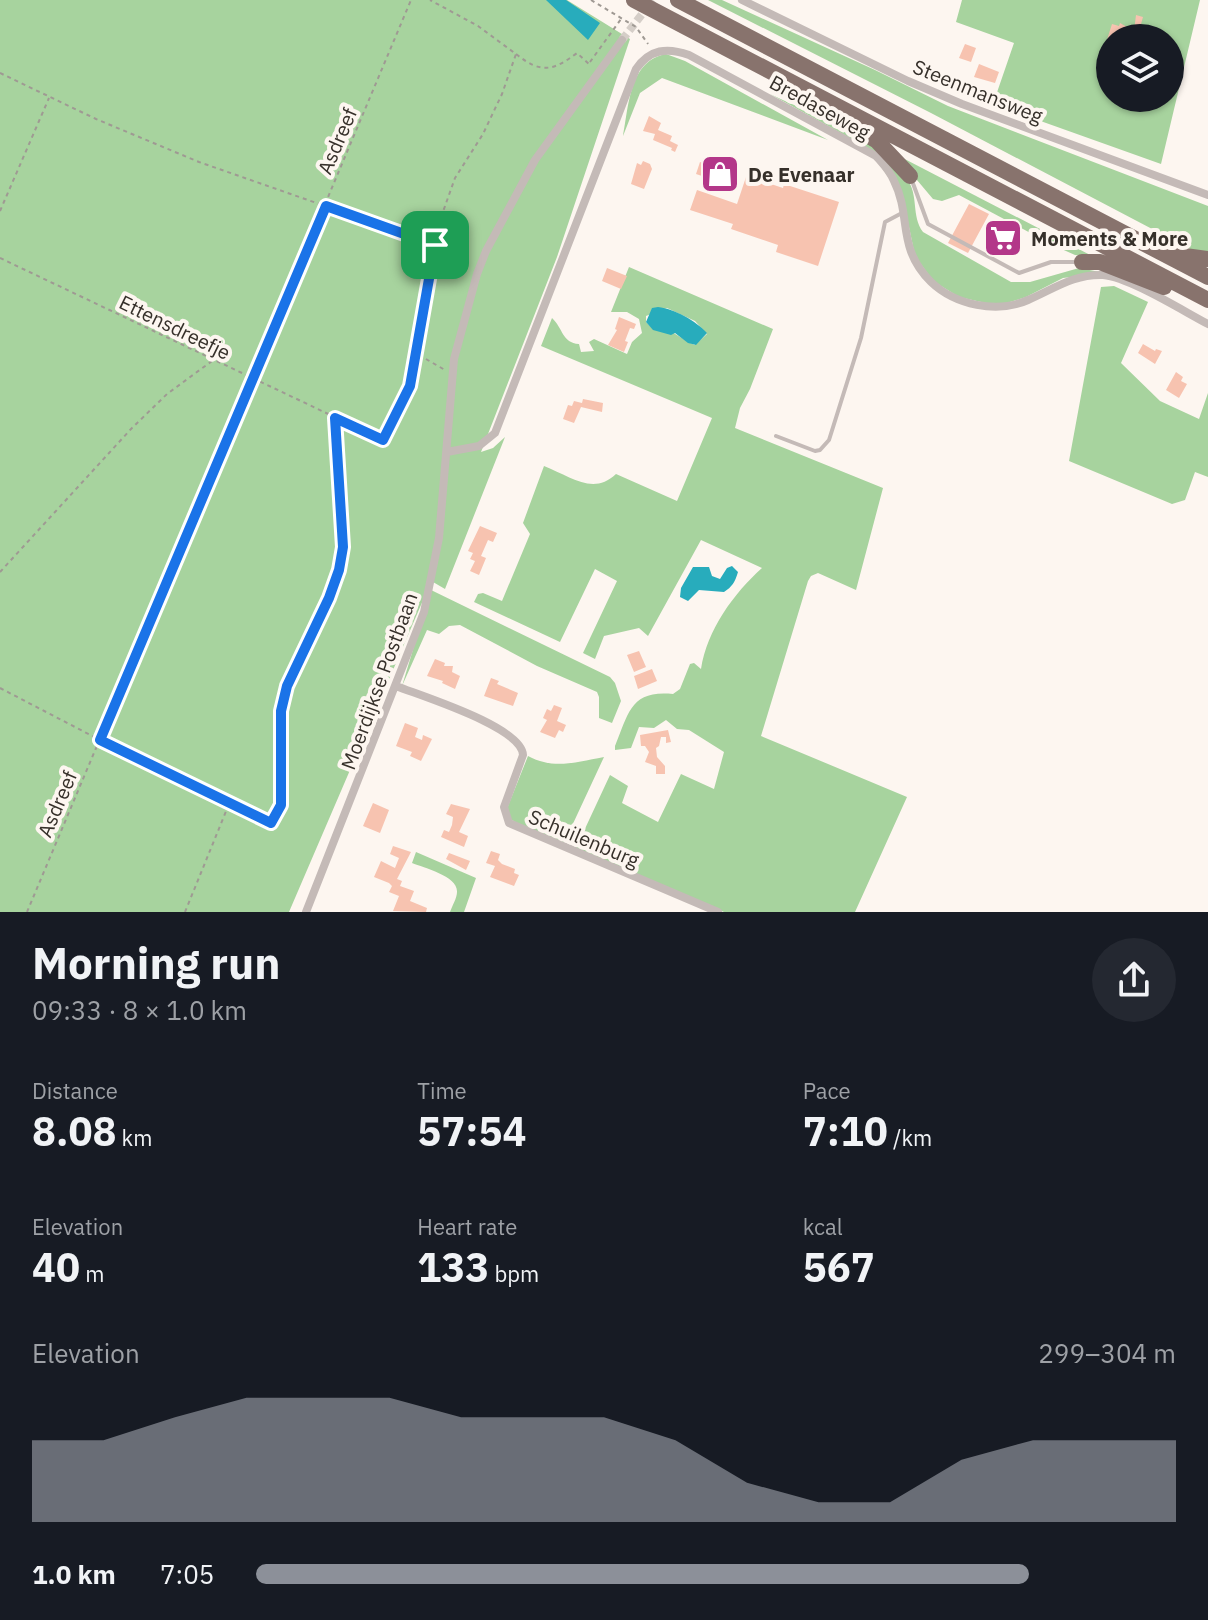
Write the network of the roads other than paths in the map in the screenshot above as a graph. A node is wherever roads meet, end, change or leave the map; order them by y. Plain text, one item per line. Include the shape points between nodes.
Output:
1 (634, 0) edge
2 (678, 0) edge
3 (742, 0) edge
4 (622, 40) tunnel mouth
5 (778, 76) junction
6 (910, 176) joint
7 (1208, 195) edge
8 (902, 213) junction
9 (1165, 254) junction
10 (1208, 259) edge
11 (1082, 262) joint
12 (1208, 277) edge
13 (1208, 301) edge
14 (1208, 324) edge
15 (776, 436) dead end
16 (447, 452) junction
17 (396, 686) junction
18 (306, 912) edge
19 (718, 912) edge

1 - 5 highway
2 - 9 highway
3 - 7 street, Steenmansweg via 962,104
4 - 16 street, Moerdijkse Postbaan via 535,160 486,251 454,359
5 - 6 highway via 819,108 877,141
5 - 13 highway
6 - 11 lane via 928,224 1019,273 1051,262
8 - 14 street, Bredaseweg via 909,250 920,269 951,296 968,303 1007,306 1064,281 1102,275
8 - 15 lane via 885,222 861,338 829,440 815,451
8 - 16 street, Bredaseweg via 894,180 876,156 689,55 652,52 636,69 495,433 479,446
9 - 10 highway
9 - 12 highway
11 - 13 highway via 1100,262
16 - 17 street, Moerdijkse Postbaan via 430,587
17 - 18 street, Moerdijkse Postbaan
17 - 19 street, Schuilenburg via 493,726 523,748 504,807 509,823

